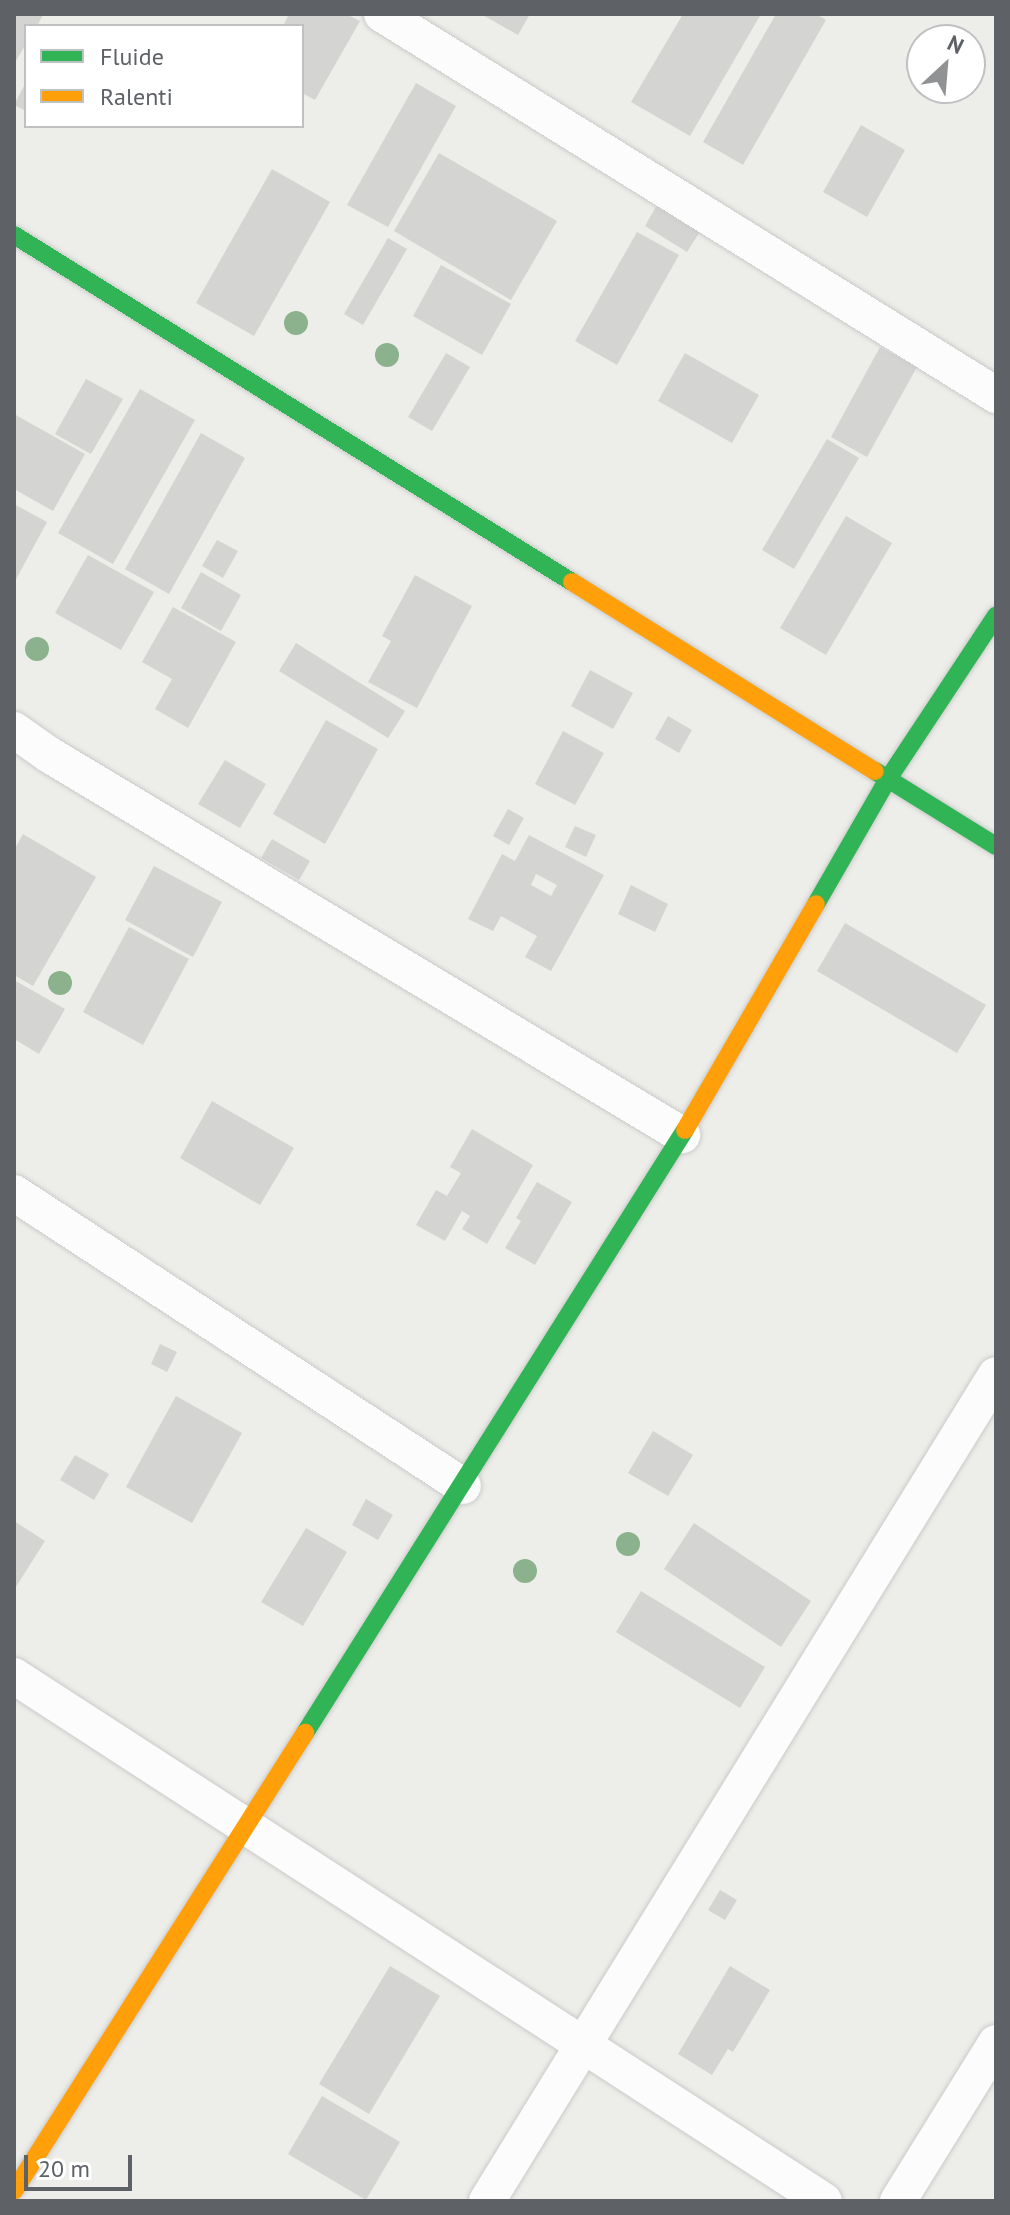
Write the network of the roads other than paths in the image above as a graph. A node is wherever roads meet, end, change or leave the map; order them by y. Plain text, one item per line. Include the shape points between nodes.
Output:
1 (382, 14) edge
2 (14, 235) edge
3 (996, 395) edge
4 (996, 616) edge
5 (14, 730) edge
6 (888, 779) junction
7 (996, 846) edge
8 (682, 1135) junction
9 (14, 1193) edge
10 (996, 1375) edge
11 (463, 1486) junction
12 (14, 1676) edge
13 (247, 1829) junction
14 (996, 2043) edge
15 (582, 2046) junction
16 (15, 2189) edge
17 (487, 2201) edge
18 (824, 2201) edge
19 (898, 2201) edge

1 - 3 street
2 - 6 street
4 - 6 street
5 - 8 street
6 - 7 street
6 - 8 street
8 - 11 street
9 - 11 street
10 - 15 street
11 - 13 street
12 - 13 street
13 - 15 street
13 - 16 street
14 - 19 street
15 - 17 street
15 - 18 street

